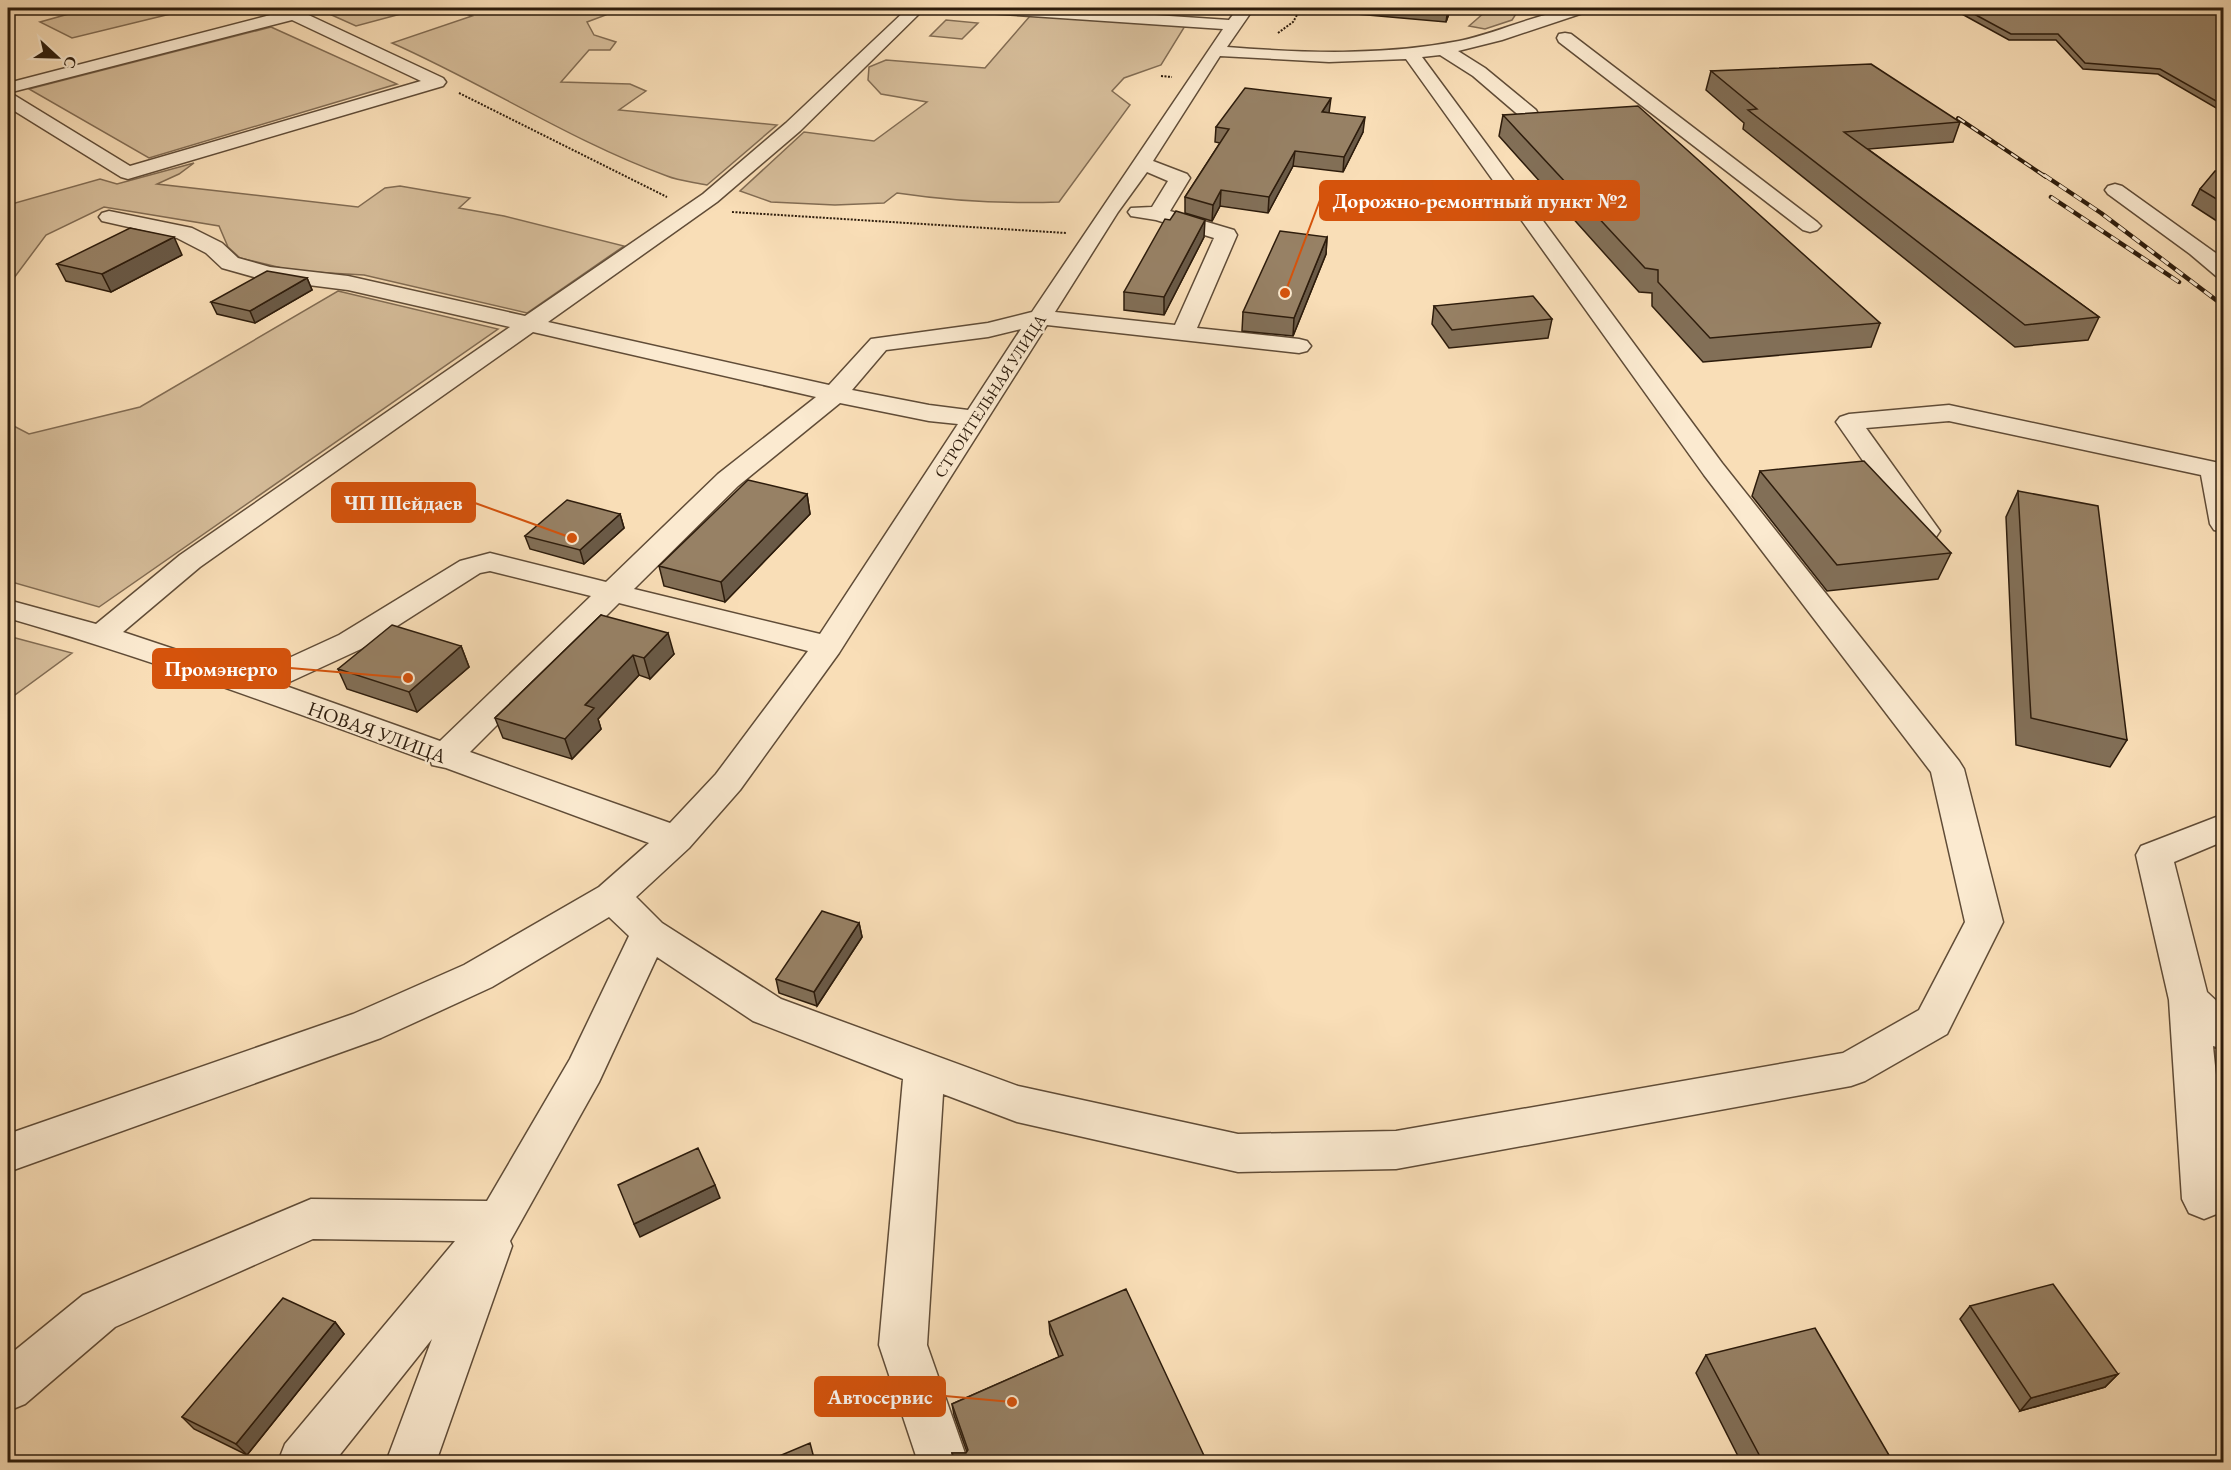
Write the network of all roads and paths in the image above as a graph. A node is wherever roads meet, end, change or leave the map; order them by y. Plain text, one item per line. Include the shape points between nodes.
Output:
1 (917, 8) edge
2 (987, 8) edge
3 (1301, 8) edge
4 (1583, 8) edge
5 (287, 11) edge
6 (1240, 16) edge
7 (1565, 38) dead end
8 (1443, 49) junction
9 (1215, 51) junction
10 (1410, 53) junction
11 (1251, 54) junction
12 (8, 88) edge
13 (8, 99) edge
14 (1529, 114) edge
15 (1142, 164) junction
16 (2115, 190) dead end
17 (1110, 209) junction
18 (1158, 214) junction
19 (109, 217) dead end
20 (1810, 226) dead end
21 (2223, 271) edge
22 (1040, 317) junction
23 (531, 324) junction
24 (1183, 333) junction
25 (1299, 346) dead end
26 (835, 394) junction
27 (975, 418) junction
28 (2219, 471) edge
29 (2223, 524) edge
30 (1926, 531) edge
31 (614, 592) junction
32 (8, 609) edge
33 (101, 635) junction
34 (828, 646) junction
35 (254, 686) junction
36 (444, 757) junction
37 (2223, 827) edge
38 (676, 840) junction
39 (612, 897) junction
40 (649, 933) junction
41 (2189, 1000) junction
42 (2223, 1033) edge
43 (924, 1068) junction
44 (8, 1153) edge
45 (2204, 1199) dead end
46 (499, 1221) junction
47 (8, 1387) edge
48 (303, 1462) edge
49 (411, 1462) edge
50 (944, 1462) edge

1 - 23 street via 792,127 710,198
2 - 6 street
3 - 11 path via 1293,22
4 - 8 street
5 - 12 street
5 - 13 street via 437,82 128,174
6 - 9 street, СТРОИТЕЛЬНАЯ УЛИЦА
7 - 20 street
8 - 10 street
8 - 14 street via 1479,72
9 - 11 street
9 - 15 street, СТРОИТЕЛЬНАЯ УЛИЦА
10 - 11 street via 1301,57
10 - 43 street via 1713,469 1947,769 1984,922 1933,1022 1851,1069 1396,1150 1238,1152 1017,1104
15 - 17 street, СТРОИТЕЛЬНАЯ УЛИЦА
15 - 18 street via 1180,178
16 - 21 street
17 - 18 street
17 - 22 street, СТРОИТЕЛЬНАЯ УЛИЦА
18 - 24 street via 1226,235
19 - 23 street via 184,233 214,248 230,263 269,274 348,283
22 - 24 street
22 - 26 street via 988,330 879,344
22 - 27 street, СТРОИТЕЛЬНАЯ УЛИЦА
23 - 26 street
23 - 33 street via 190,561
24 - 25 street
26 - 27 street
26 - 31 street via 728,480
27 - 34 street, СТРОИТЕЛЬНАЯ УЛИЦА
28 - 29 street
28 - 30 street via 1950,413 1849,422
31 - 34 street
31 - 35 street via 490,562 470,567 350,642
31 - 36 street
32 - 33 street, НОВАЯ УЛИЦА
33 - 35 street, НОВАЯ УЛИЦА
34 - 38 street, СТРОИТЕЛЬНАЯ УЛИЦА via 728,782
35 - 36 street, НОВАЯ УЛИЦА
36 - 38 street, НОВАЯ УЛИЦА
37 - 41 street via 2154,855
38 - 39 street, СТРОИТЕЛЬНАЯ УЛИЦА
39 - 40 street
39 - 44 street, СТРОИТЕЛЬНАЯ УЛИЦА via 478,976 367,1026
40 - 43 street via 767,1010
40 - 46 street via 585,1070
41 - 42 street
41 - 45 street
43 - 50 street via 903,1345
46 - 47 street via 311,1219 99,1311
46 - 48 street
46 - 49 street

